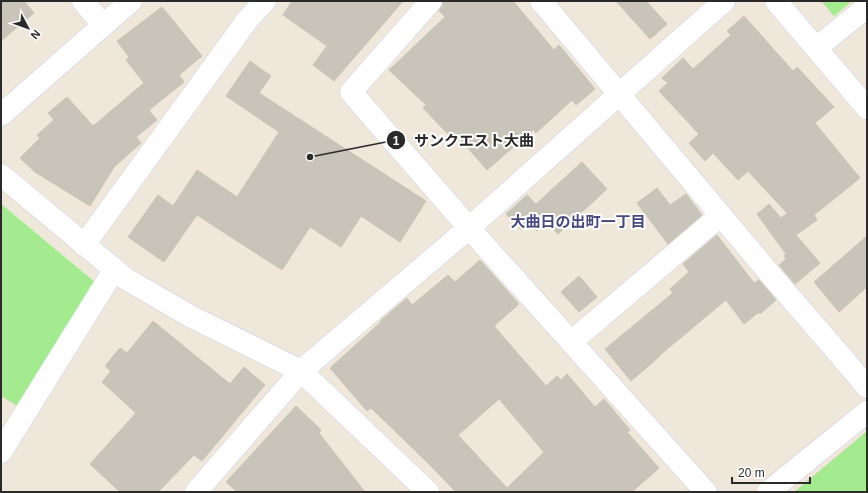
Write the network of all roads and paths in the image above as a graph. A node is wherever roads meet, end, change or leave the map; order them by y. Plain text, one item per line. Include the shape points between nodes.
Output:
1 (83, 1) edge
2 (131, 1) edge
3 (265, 1) edge
4 (432, 1) edge
5 (541, 1) edge
6 (724, 1) edge
7 (776, 1) edge
8 (867, 7) edge
9 (103, 25) junction
10 (816, 48) junction
11 (619, 94) junction
12 (867, 108) edge
13 (1, 115) edge
14 (1, 175) edge
15 (721, 215) junction
16 (469, 228) junction
17 (84, 244) junction
18 (114, 270) junction
19 (572, 342) junction
20 (300, 371) junction
21 (867, 387) edge
22 (867, 412) edge
23 (1, 452) edge
24 (196, 492) edge
25 (428, 492) edge
26 (706, 492) edge
27 (768, 492) edge

1 - 9 street
2 - 9 street
3 - 17 street via 248,19
4 - 16 street via 351,92
5 - 11 street
6 - 11 street
7 - 10 street
8 - 10 street
9 - 13 street
10 - 12 street
11 - 15 street
11 - 16 street
14 - 17 street
15 - 19 street
15 - 21 street
16 - 19 street
16 - 20 street
17 - 18 street
18 - 20 street via 190,316
18 - 23 street
19 - 26 street
20 - 24 street
20 - 25 street
22 - 27 street

